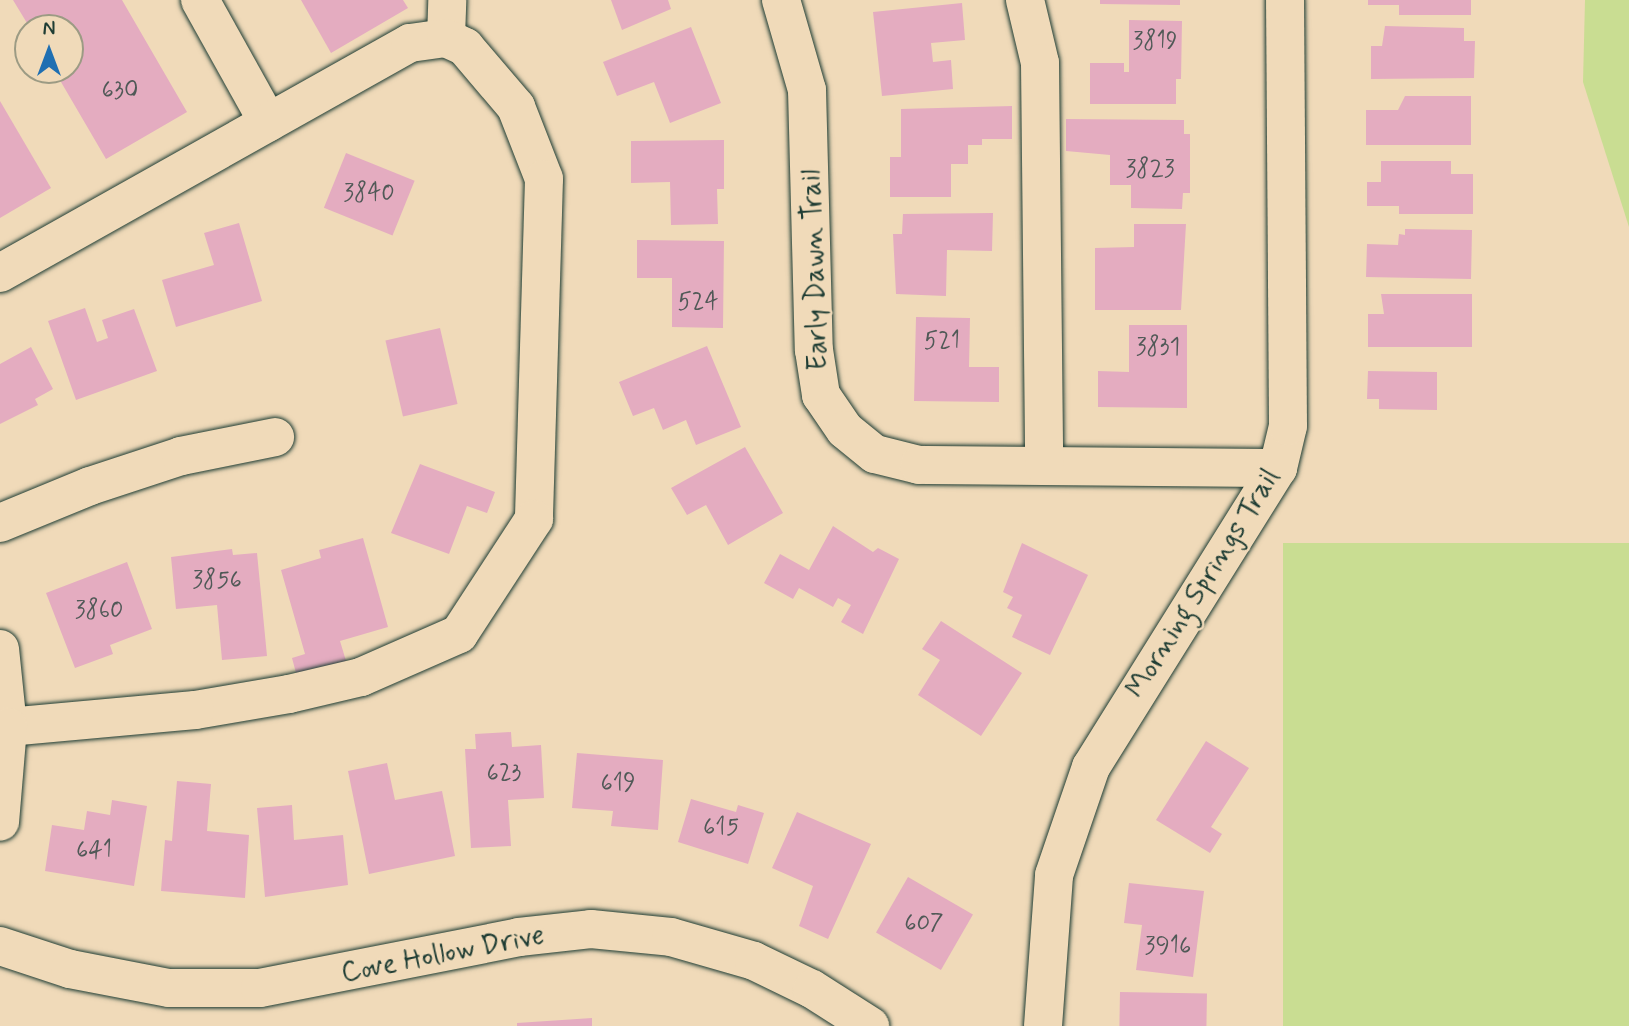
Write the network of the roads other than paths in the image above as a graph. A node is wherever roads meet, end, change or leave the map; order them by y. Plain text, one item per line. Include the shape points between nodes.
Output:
1 (200, 0) edge
2 (447, 0) edge
3 (781, 0) edge
4 (1025, 0) edge
5 (1285, 0) edge
6 (446, 38) junction
7 (268, 122) junction
8 (0, 273) edge
9 (275, 437) dead end
10 (1044, 466) junction
11 (1278, 468) junction
12 (0, 523) edge
13 (0, 649) edge
14 (8, 727) junction
15 (0, 822) edge
16 (0, 946) edge
17 (870, 1026) edge
18 (1043, 1026) edge

1 - 7 street
2 - 6 street
3 - 10 street, Early Dawn Trail via 807,90 814,350 821,395 845,430 875,454 919,465
4 - 10 street via 1040,63
5 - 11 street, Morning Springs Trail via 1288,426
6 - 7 street via 410,43
6 - 14 street via 465,47 516,107 544,179 534,519 459,634 361,677 195,710
7 - 8 street
9 - 12 street via 181,456
10 - 11 street, Early Dawn Trail
11 - 18 street, Morning Springs Trail via 1091,767 1054,875
13 - 14 street
14 - 15 street
16 - 17 street, Cove Hollow Drive via 70,969 169,988 260,988 519,937 591,929 671,937 754,961 812,989

